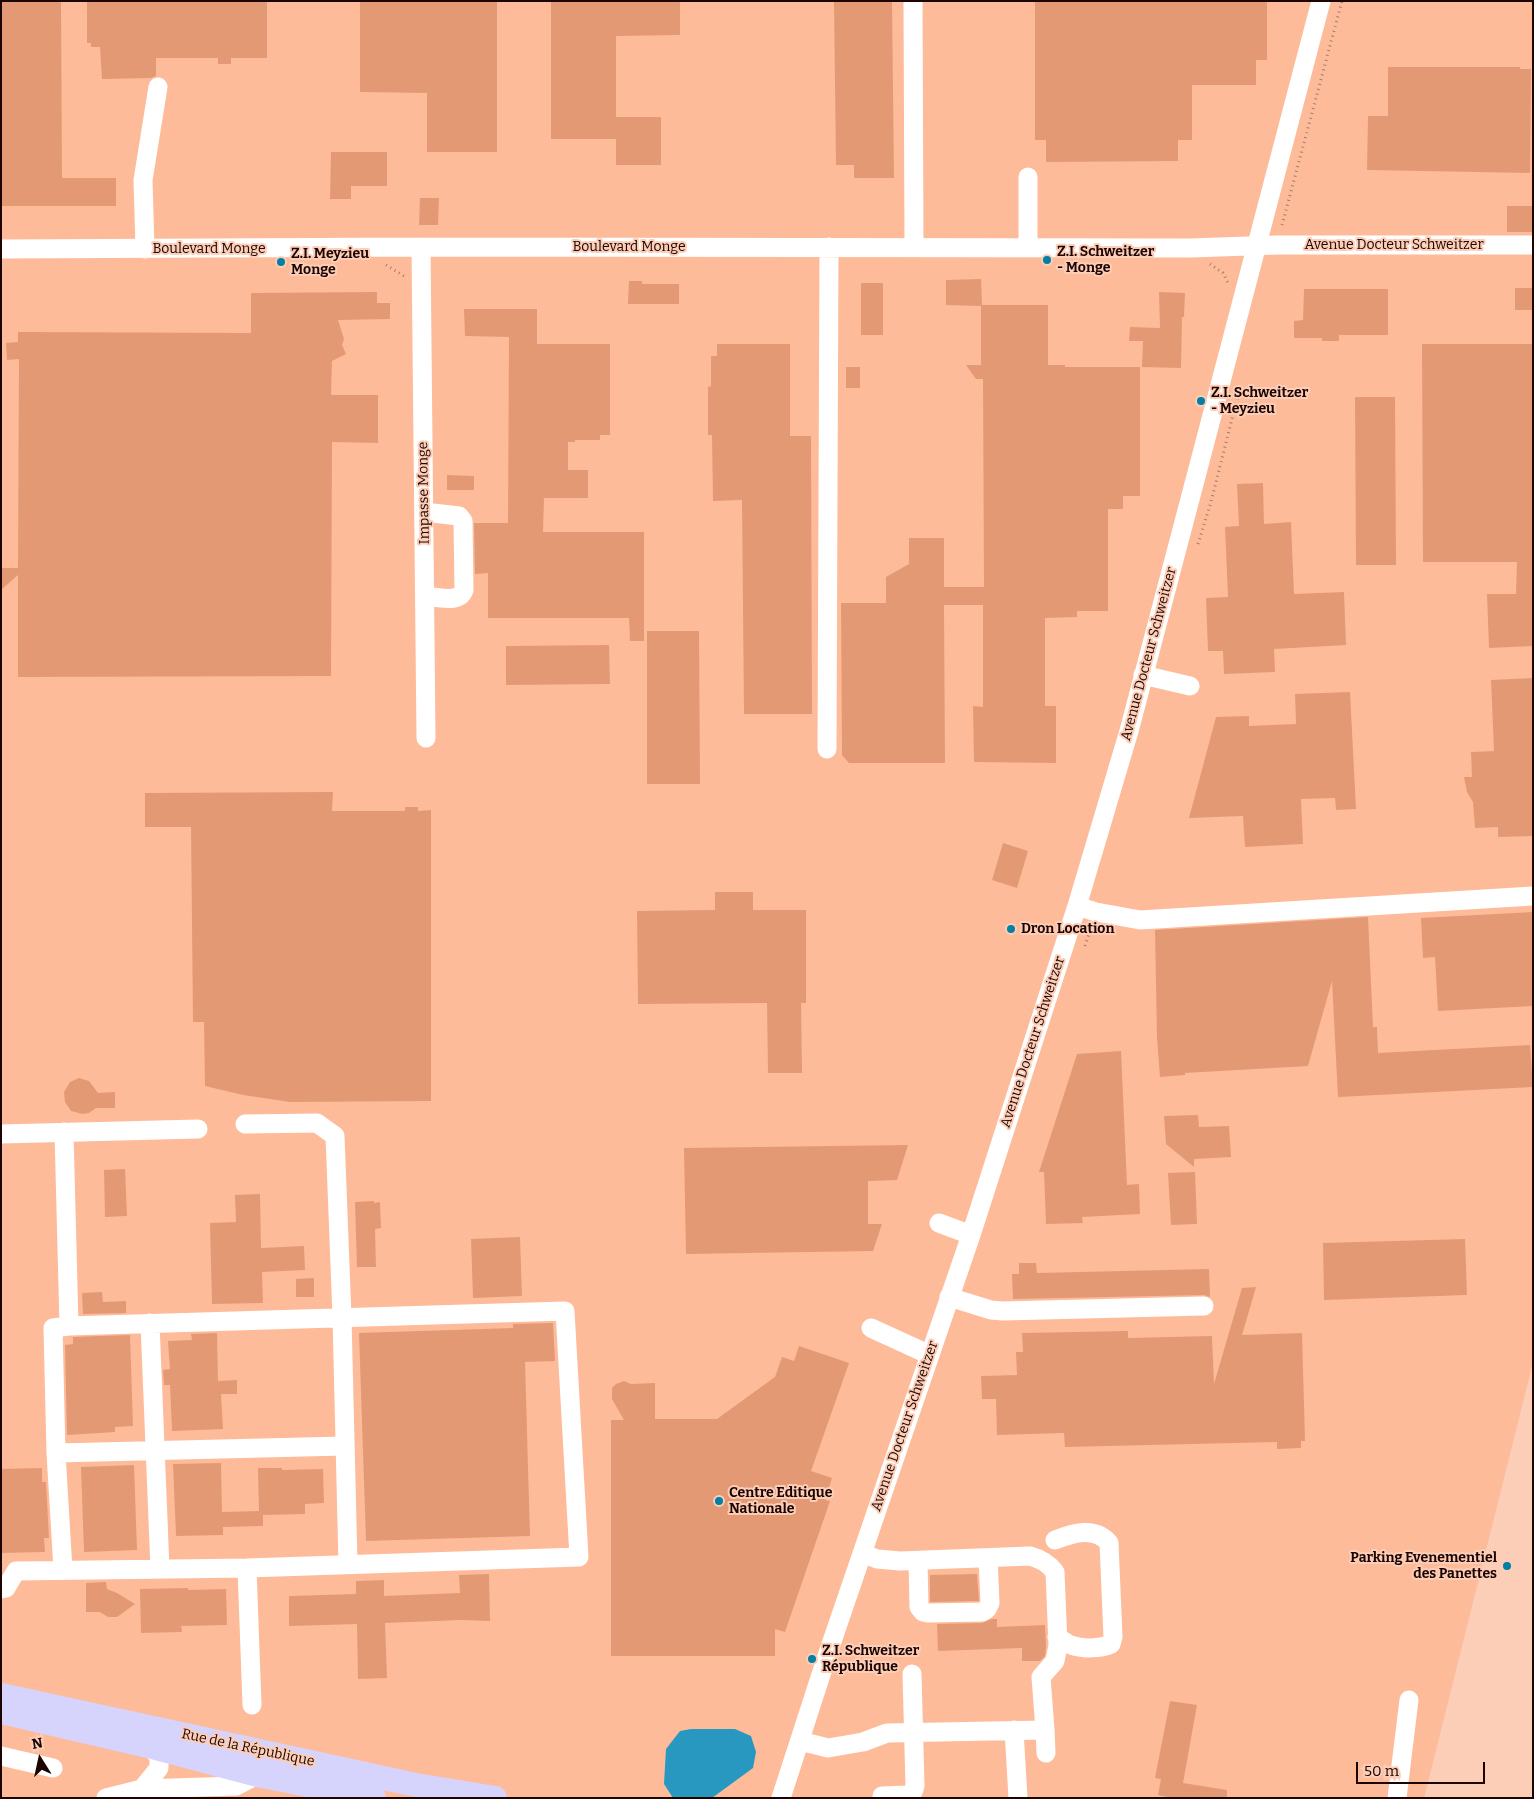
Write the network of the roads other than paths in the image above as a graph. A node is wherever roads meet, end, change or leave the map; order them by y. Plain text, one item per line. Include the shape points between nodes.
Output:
1 (912, 1) edge
2 (1321, 1) edge
3 (158, 87) dead end
4 (1028, 177) dead end
5 (1256, 245) junction
6 (1533, 245) edge
7 (421, 247) junction
8 (829, 247) junction
9 (914, 247) junction
10 (1028, 247) junction
11 (1, 249) edge
12 (145, 249) junction
13 (424, 512) junction
14 (425, 596) junction
15 (1143, 675) junction
16 (1190, 686) dead end
17 (426, 738) dead end
18 (827, 749) dead end
19 (1533, 896) edge
20 (1077, 906) junction
21 (245, 1124) dead end
22 (198, 1129) dead end
23 (64, 1132) junction
24 (1, 1134) edge
25 (939, 1223) dead end
26 (971, 1235) junction
27 (949, 1298) junction
28 (1204, 1306) dead end
29 (342, 1317) junction
30 (150, 1323) junction
31 (69, 1326) junction
32 (871, 1328) dead end
33 (930, 1355) junction
34 (345, 1446) junction
35 (155, 1450) junction
36 (56, 1453) junction
37 (862, 1553) junction
38 (988, 1558) junction
39 (918, 1561) junction
40 (348, 1564) junction
41 (247, 1568) junction
42 (160, 1569) junction
43 (63, 1570) junction
44 (1055, 1572) junction
45 (1, 1589) edge
46 (1058, 1637) junction
47 (912, 1674) dead end
48 (1, 1695) edge
49 (1409, 1700) dead end
50 (252, 1706) dead end
51 (1, 1712) edge
52 (1014, 1730) junction
53 (1044, 1730) junction
54 (912, 1732) junction
55 (800, 1741) junction
56 (148, 1746) junction
57 (263, 1751) junction
58 (1046, 1753) dead end
59 (1, 1756) edge
60 (53, 1768) dead end
61 (257, 1775) junction
62 (142, 1789) junction
63 (882, 1796) dead end
64 (106, 1798) edge
65 (374, 1798) edge
66 (494, 1798) edge
67 (781, 1798) edge
68 (1018, 1798) edge
69 (1397, 1798) edge

1 - 9 street
2 - 5 street, Avenue Docteur Schweitzer
3 - 12 street via 143,180
4 - 10 street
5 - 6 street, Avenue Docteur Schweitzer
5 - 10 street, Boulevard Monge
5 - 15 street, Avenue Docteur Schweitzer
7 - 8 street, Boulevard Monge
7 - 12 street, Boulevard Monge
7 - 13 street, Impasse Monge
8 - 9 street, Boulevard Monge
8 - 18 street
9 - 10 street, Boulevard Monge
11 - 12 street, Boulevard Monge
13 - 14 street, Impasse Monge
13 - 14 street via 459,516 463,520 464,590 458,598
14 - 17 street, Impasse Monge
15 - 16 street
15 - 20 street, Avenue Docteur Schweitzer
19 - 20 street via 1140,920
20 - 26 street, Avenue Docteur Schweitzer
21 - 29 street via 317,1122 335,1136
22 - 23 street
23 - 24 street
23 - 31 street
25 - 26 street
26 - 27 street, Avenue Docteur Schweitzer
27 - 28 street via 1003,1311
27 - 33 street, Avenue Docteur Schweitzer
29 - 30 street
29 - 34 street
29 - 40 street via 565,1311 579,1556
30 - 31 street
30 - 35 street
31 - 36 street via 53,1328
32 - 33 street
33 - 37 street, Avenue Docteur Schweitzer
34 - 35 street
34 - 40 street
35 - 36 street
35 - 42 street
36 - 43 street
37 - 39 street via 877,1558
37 - 55 street, Avenue Docteur Schweitzer
38 - 39 street
38 - 39 street via 990,1603 982,1612 923,1612 919,1606
38 - 44 street via 1030,1556 1041,1559
40 - 41 street
41 - 42 street
41 - 50 street
42 - 43 street
43 - 45 street via 16,1571 6,1588
44 - 46 street
44 - 46 street via 1056,1536 1083,1532 1097,1534 1109,1543 1111,1644 1087,1648 1071,1645
46 - 53 street via 1054,1660 1041,1677
47 - 54 street
48 - 57 main road, Rue de la République
49 - 69 street
51 - 56 main road, Rue de la République
52 - 53 street
52 - 54 street
52 - 68 street
53 - 58 street
54 - 55 street via 887,1734 828,1748
54 - 63 street via 913,1792
55 - 67 street, Avenue Docteur Schweitzer
56 - 61 main road, Rue de la République
56 - 62 street via 159,1756 160,1768
57 - 61 street
57 - 66 main road, Rue de la République via 416,1785
59 - 60 street
61 - 62 street via 236,1786
61 - 65 main road, Rue de la République
62 - 64 street

